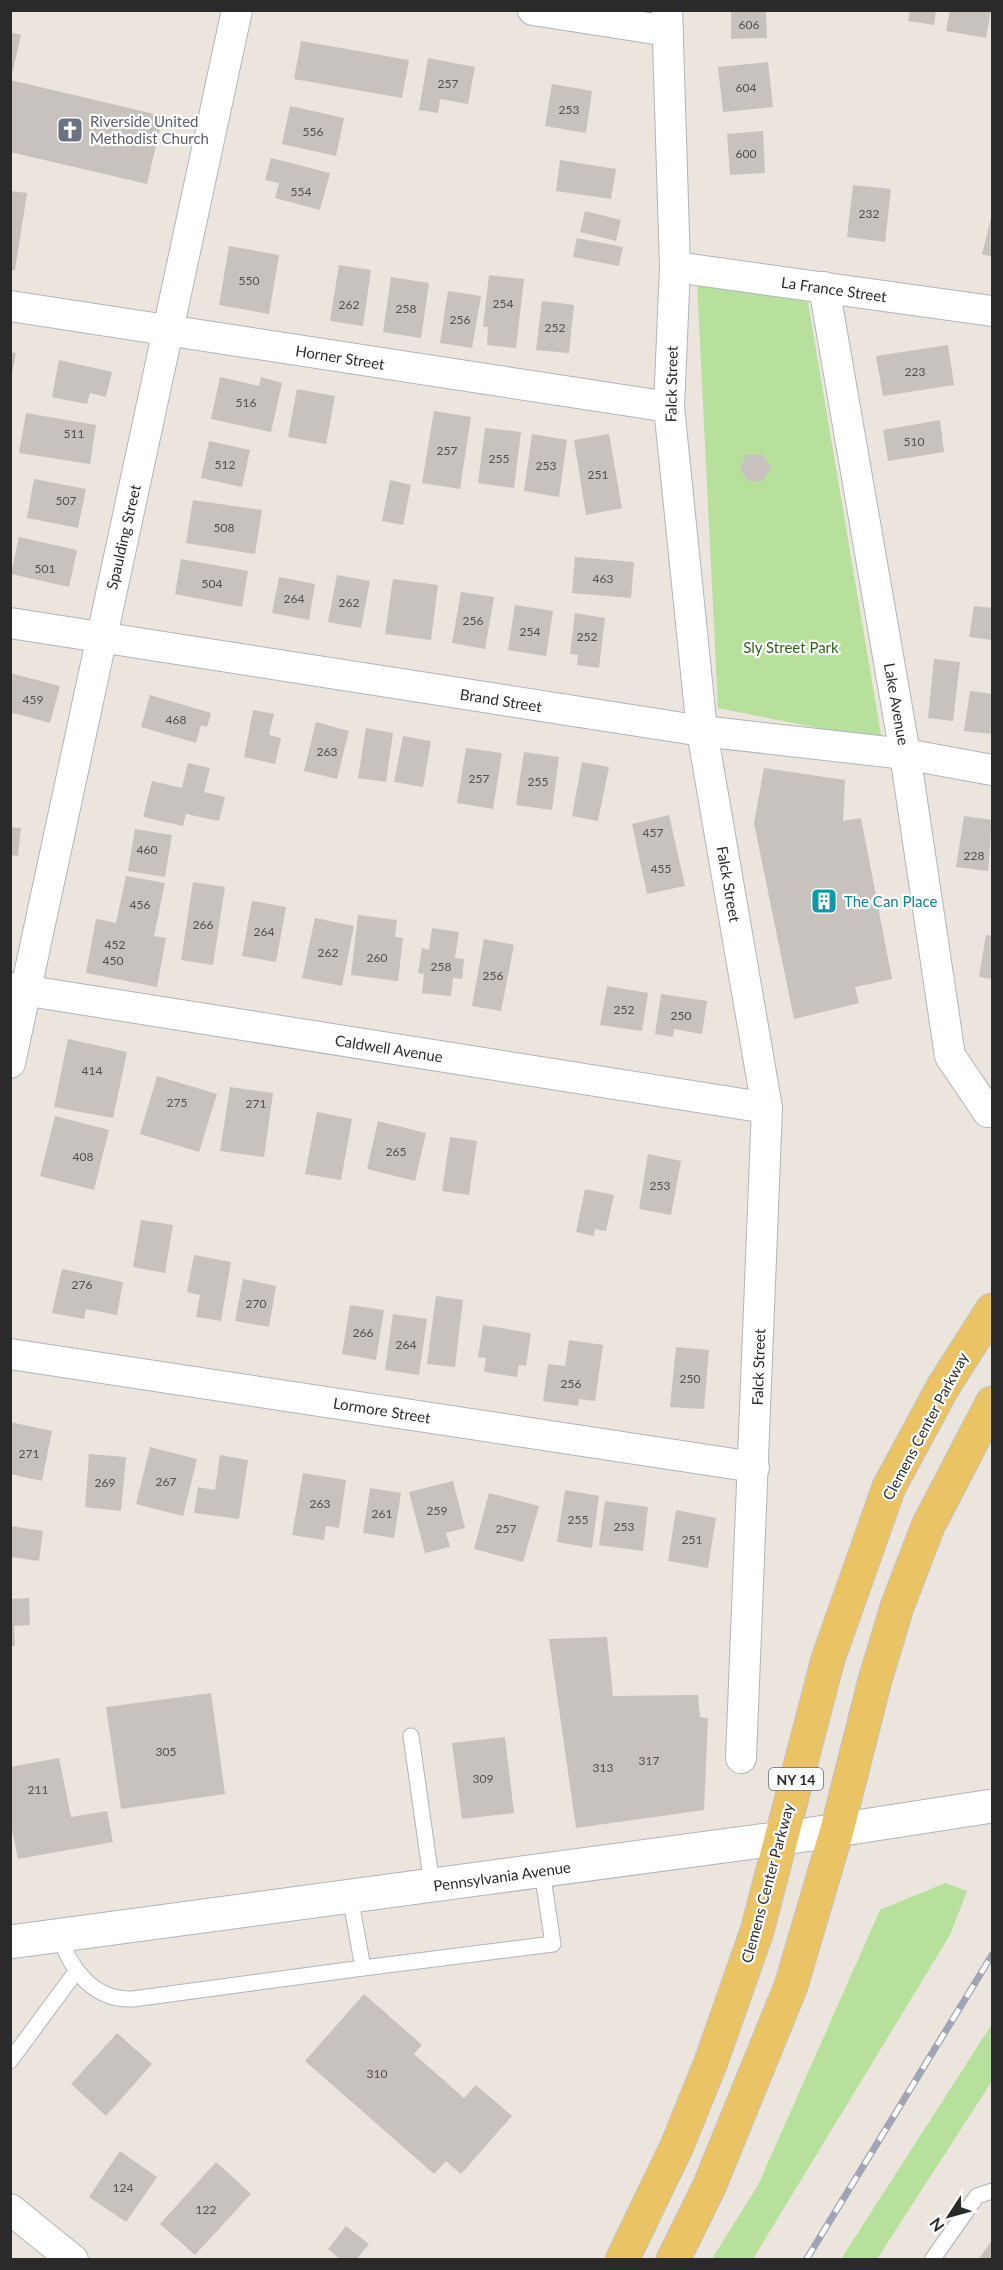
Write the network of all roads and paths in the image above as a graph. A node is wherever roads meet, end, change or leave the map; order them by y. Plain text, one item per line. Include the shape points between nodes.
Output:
1 (237, 10) edge
2 (533, 10) edge
3 (668, 21) edge
4 (675, 267) junction
5 (824, 287) junction
6 (10, 306) edge
7 (993, 311) edge
8 (169, 331) junction
9 (669, 407) junction
10 (10, 623) edge
11 (101, 637) junction
12 (702, 731) junction
13 (905, 754) junction
14 (993, 770) edge
15 (18, 989) edge
16 (10, 1064) edge
17 (767, 1108) junction
18 (991, 1113) edge
19 (993, 1310) edge
20 (10, 1354) edge
21 (993, 1403) edge
22 (754, 1467) junction
23 (411, 1736) dead end
24 (741, 1758) dead end
25 (993, 1806) edge
26 (837, 1830) junction
27 (780, 1839) junction
28 (542, 1870) junction
29 (432, 1885) junction
30 (350, 1896) junction
31 (60, 1936) junction
32 (10, 1942) edge
33 (363, 1968) junction
34 (75, 1973) junction
35 (10, 2061) edge
36 (993, 2191) edge
37 (10, 2209) edge
38 (73, 2259) edge
39 (622, 2259) edge
40 (673, 2259) edge
41 (932, 2259) edge

1 - 8 street, Spaulding Street
2 - 3 street
3 - 4 street, Falck Street
4 - 5 street, La France Street
4 - 9 street, Falck Street
5 - 7 street, La France Street
5 - 13 street, Lake Avenue
6 - 8 street, Horner Street
8 - 9 street, Horner Street
8 - 11 street, Spaulding Street
9 - 12 street, Falck Street
10 - 11 street, Brand Street
11 - 12 street, Brand Street
11 - 15 street, Spaulding Street
12 - 13 street, Brand Street
12 - 17 street, Falck Street
13 - 14 street, Brand Street
13 - 18 street, Lake Avenue via 950,1056
15 - 16 street, Spaulding Street
15 - 17 street, Caldwell Avenue
17 - 22 street, Falck Street
19 - 27 main road, Clemens Center Parkway / NY 14 via 943,1387 889,1487 828,1659
20 - 22 street, Lormore Street
21 - 26 main road via 928,1526 897,1607
22 - 24 street, Falck Street
23 - 29 lane
25 - 26 main road, Pennsylvania Avenue
26 - 27 main road, Pennsylvania Avenue
26 - 40 main road via 791,1986 709,2187
27 - 28 main road, Pennsylvania Avenue
27 - 39 main road, Clemens Center Parkway / NY 14 via 757,1931 711,2062 677,2146
28 - 29 main road, Pennsylvania Avenue
28 - 33 lane via 553,1944
29 - 30 main road, Pennsylvania Avenue
30 - 31 main road, Pennsylvania Avenue
30 - 33 lane
31 - 32 main road, Pennsylvania Avenue
31 - 34 lane
33 - 34 lane via 122,2000 97,1990
34 - 35 lane
36 - 41 lane via 977,2196
37 - 38 street

